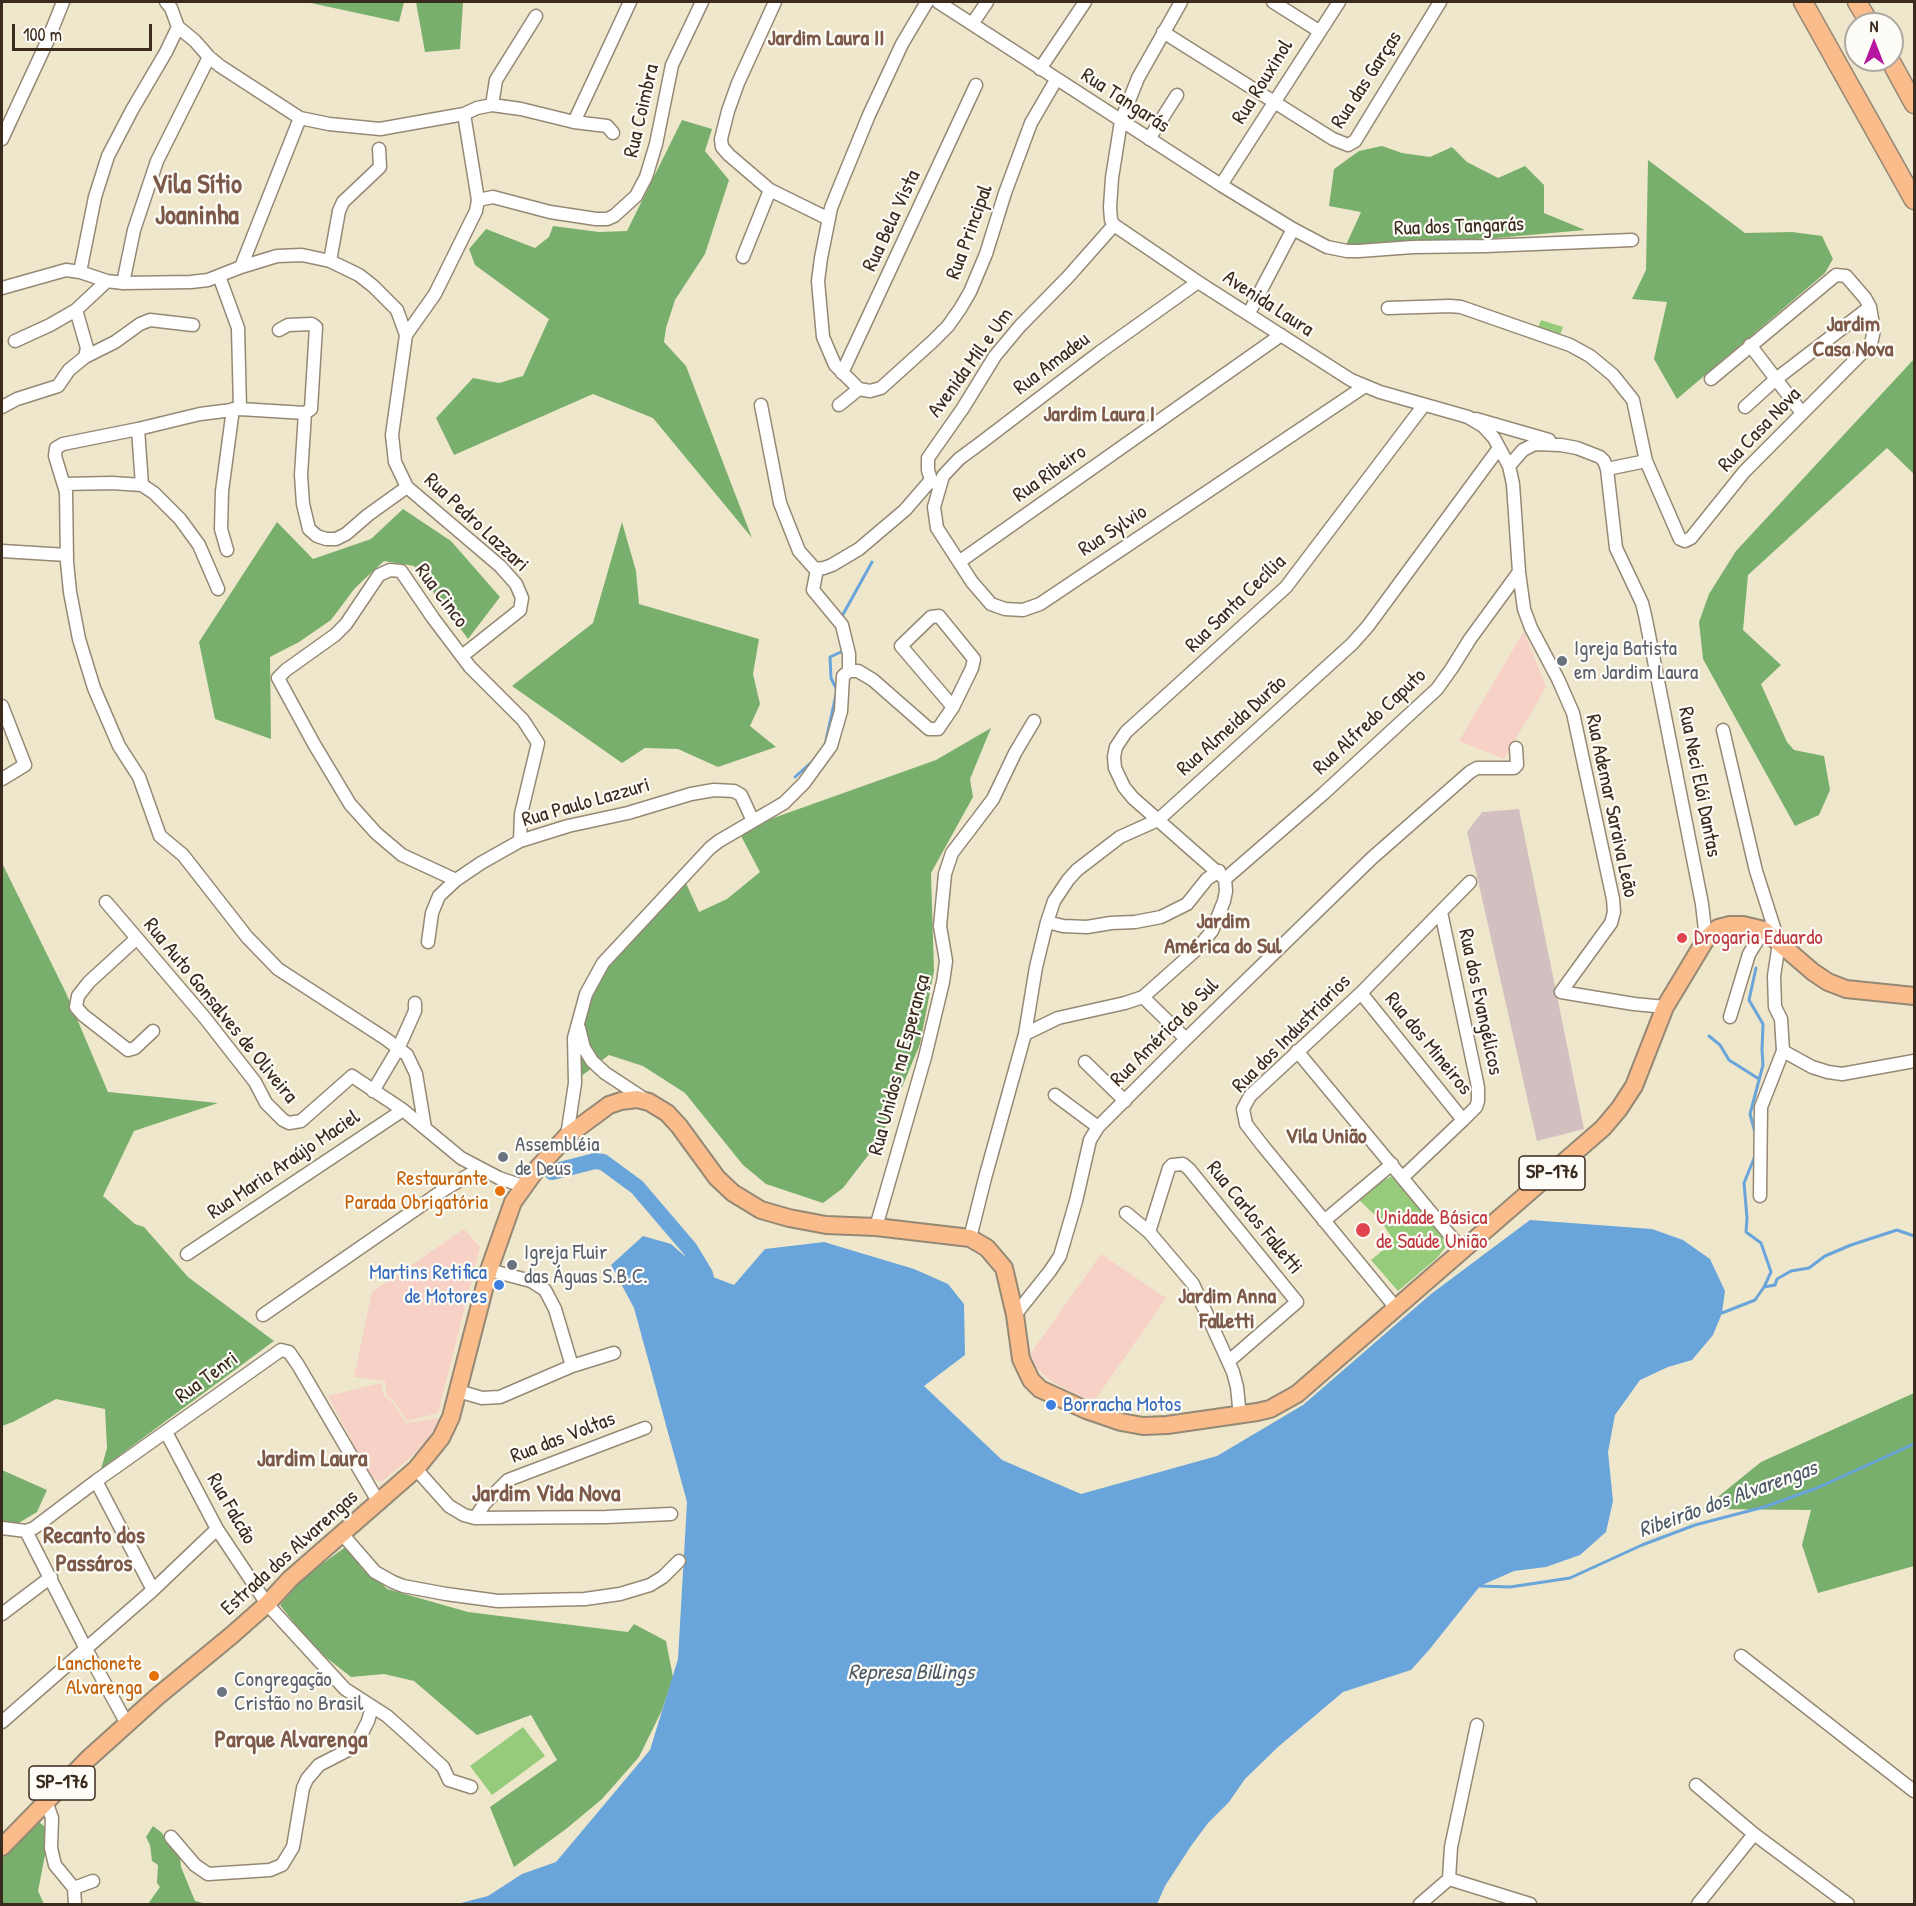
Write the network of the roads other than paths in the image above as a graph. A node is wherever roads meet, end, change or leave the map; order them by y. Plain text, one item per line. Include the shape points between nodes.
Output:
1 (63, 2) edge
2 (166, 2) edge
3 (630, 2) edge
4 (702, 2) edge
5 (774, 2) edge
6 (927, 2) edge
7 (938, 2) edge
8 (987, 2) edge
9 (1085, 2) edge
10 (1181, 2) edge
11 (1273, 2) edge
12 (1339, 2) edge
13 (1440, 2) edge
14 (1803, 2) edge
15 (536, 16) dead end
16 (972, 24) junction
17 (178, 27) junction
18 (1319, 31) junction
19 (1163, 32) junction
20 (209, 57) junction
21 (1040, 69) junction
22 (1897, 72) edge
23 (1056, 80) junction
24 (976, 85) dead end
25 (1177, 95) dead end
26 (1274, 102) junction
27 (1914, 104) edge
28 (492, 105) junction
29 (464, 114) junction
30 (300, 118) junction
31 (1120, 121) junction
32 (574, 123) junction
33 (614, 133) dead end
34 (2, 139) edge
35 (1149, 139) junction
36 (379, 149) dead end
37 (1221, 185) junction
38 (770, 190) junction
39 (478, 200) junction
40 (1914, 200) edge
41 (829, 219) junction
42 (1114, 225) junction
43 (1293, 229) junction
44 (1632, 240) dead end
45 (743, 257) dead end
46 (330, 261) junction
47 (241, 267) junction
48 (80, 272) junction
49 (219, 276) junction
50 (106, 281) junction
51 (1198, 282) junction
52 (123, 283) junction
53 (2, 288) edge
54 (1870, 307) junction
55 (1388, 308) dead end
56 (76, 310) junction
57 (1249, 313) junction
58 (193, 325) dead end
59 (279, 330) dead end
60 (1281, 334) junction
61 (406, 335) junction
62 (15, 341) dead end
63 (1750, 345) junction
64 (85, 357) junction
65 (839, 369) junction
66 (1711, 378) dead end
67 (1776, 379) junction
68 (1365, 386) junction
69 (859, 389) junction
70 (761, 405) dead end
71 (839, 405) dead end
72 (1424, 405) junction
73 (2, 407) edge
74 (1745, 407) dead end
75 (237, 409) junction
76 (305, 413) junction
77 (1802, 413) junction
78 (1468, 417) junction
79 (138, 429) junction
80 (1561, 445) junction
81 (1499, 448) junction
82 (1646, 461) junction
83 (1606, 465) junction
84 (1509, 466) junction
85 (935, 483) junction
86 (64, 484) junction
87 (142, 485) junction
88 (407, 487) junction
89 (227, 550) dead end
90 (2, 551) edge
91 (67, 555) junction
92 (959, 562) junction
93 (816, 569) junction
94 (1519, 572) junction
95 (218, 589) dead end
96 (462, 656) junction
97 (849, 671) junction
98 (2, 706) edge
99 (953, 707) junction
100 (1034, 721) dead end
101 (1723, 730) dead end
102 (1516, 748) dead end
103 (2, 779) edge
104 (1158, 820) junction
105 (753, 821) junction
106 (520, 841) junction
107 (1222, 875) junction
108 (456, 880) junction
109 (1470, 882) dead end
110 (106, 902) dead end
111 (1441, 912) junction
112 (1047, 922) junction
113 (1764, 930) junction
114 (136, 939) junction
115 (1706, 939) junction
116 (428, 942) dead end
117 (1779, 943) junction
118 (1914, 987) edge
119 (1361, 993) junction
120 (1877, 993) junction
121 (1914, 996) edge
122 (1143, 997) junction
123 (415, 1003) dead end
124 (1665, 1007) junction
125 (1730, 1017) dead end
126 (578, 1024) junction
127 (153, 1031) dead end
128 (1025, 1034) junction
129 (1185, 1039) junction
130 (398, 1049) junction
131 (1297, 1052) junction
132 (1783, 1052) junction
133 (1914, 1061) edge
134 (1085, 1062) dead end
135 (373, 1090) junction
136 (1055, 1095) dead end
137 (1125, 1101) junction
138 (649, 1102) junction
139 (403, 1110) junction
140 (1463, 1120) junction
141 (1098, 1127) junction
142 (425, 1128) junction
143 (567, 1136) junction
144 (1392, 1164) junction
145 (479, 1169) junction
146 (1403, 1177) junction
147 (523, 1186) junction
148 (1760, 1196) dead end
149 (1126, 1213) dead end
150 (1324, 1221) junction
151 (876, 1227) junction
152 (1149, 1232) junction
153 (970, 1238) junction
154 (1463, 1251) junction
155 (187, 1254) dead end
156 (489, 1270) junction
157 (1396, 1308) junction
158 (263, 1315) dead end
159 (1016, 1315) junction
160 (614, 1353) dead end
161 (1229, 1361) junction
162 (572, 1366) junction
163 (458, 1391) junction
164 (1240, 1416) junction
165 (645, 1428) dead end
166 (166, 1432) junction
167 (416, 1469) junction
168 (96, 1481) junction
169 (379, 1503) junction
170 (671, 1514) dead end
171 (475, 1518) junction
172 (2, 1527) edge
173 (217, 1529) junction
174 (27, 1532) junction
175 (343, 1535) junction
176 (679, 1561) dead end
177 (51, 1577) junction
178 (153, 1590) junction
179 (267, 1604) junction
180 (2, 1614) edge
181 (86, 1649) junction
182 (1741, 1656) dead end
183 (372, 1707) junction
184 (2, 1722) edge
185 (127, 1724) junction
186 (1477, 1725) dead end
187 (1696, 1785) dead end
188 (471, 1787) dead end
189 (1914, 1791) edge
190 (46, 1801) junction
191 (1754, 1834) junction
192 (171, 1837) dead end
193 (2, 1847) edge
194 (1449, 1879) junction
195 (93, 1881) dead end
196 (74, 1888) junction
197 (1492, 1893) junction
198 (75, 1905) edge
199 (1420, 1905) edge
200 (1503, 1905) edge
201 (1530, 1905) edge
202 (1698, 1905) edge
203 (1848, 1905) edge

1 - 34 street
2 - 17 street
3 - 32 street
4 - 39 street, Rua Coimbra via 672,65 646,177 636,196 614,216 607,219 550,212 493,197
5 - 38 street via 738,83 721,139 722,147 733,159
6 - 41 street via 902,44 869,115
7 - 16 street, Rua Tangarás
8 - 16 street
9 - 21 street
10 - 19 street
11 - 18 street
12 - 18 street, Rua Rouxinol
13 - 26 street, Rua das Garças via 1352,144 1343,145
14 - 40 highway
15 - 28 street via 496,80
16 - 21 street, Rua Tangarás
17 - 20 street
17 - 48 street via 108,156 95,197
18 - 26 street, Rua Rouxinol
19 - 26 street
19 - 31 street
20 - 30 street
20 - 52 street via 157,161 134,230
21 - 23 street, Rua Tangarás
22 - 27 highway
23 - 31 street, Rua Tangarás
23 - 69 street, Rua Principal via 1031,123 986,254 960,309 932,342 881,388
24 - 65 street, Rua Bela Vista
25 - 35 street
26 - 37 street, Rua Rouxinol
28 - 29 street
28 - 32 street
29 - 30 street via 381,129
29 - 39 street
30 - 47 street
31 - 35 street, Rua Tangarás
31 - 42 street via 1109,216
32 - 33 street via 607,126
35 - 37 street, Rua Tangarás
36 - 46 street via 380,167 343,202 339,211
37 - 43 street, Rua Tangarás
38 - 41 street
38 - 45 street
39 - 61 street via 472,222 435,294
41 - 65 street via 818,281 823,337
42 - 51 street, Avenida Laura
42 - 85 street, Avenida Mil e Um via 995,356 928,458 928,470
43 - 44 street, Rua dos Tangarás via 1327,247 1347,251
43 - 57 street
46 - 47 street via 302,255 277,256
46 - 61 street via 359,275 391,302
47 - 49 street
48 - 50 street
48 - 53 street via 66,270
49 - 52 street via 190,282
49 - 75 street via 238,328
50 - 52 street
50 - 56 street
51 - 57 street, Avenida Laura
51 - 85 street, Rua Amadeu via 959,459
54 - 63 street via 1846,276 1836,274
54 - 67 street
54 - 77 street, Rua Casa Nova via 1874,330 1871,344
55 - 82 street via 1461,308 1570,345 1590,356 1613,375 1633,400
56 - 62 street
56 - 64 street via 87,348
57 - 60 street, Avenida Laura
58 - 64 street via 150,320
59 - 76 street via 312,324 316,327 311,409
60 - 68 street, Avenida Laura
60 - 92 street, Rua Ribeiro
61 - 88 street, Rua Pedro Lazzari via 392,447
63 - 66 street
63 - 67 street
64 - 73 street via 58,386
65 - 69 street
67 - 74 street
67 - 77 street
68 - 72 street, Avenida Laura
68 - 92 street, Rua Sylvio via 1031,608 1005,609 991,604
69 - 71 street
70 - 93 street via 780,503 799,551
72 - 78 street, Avenida Laura
72 - 104 street, Rua Santa Cecília via 1286,587 1120,740 1114,757 1119,778 1132,798
75 - 76 street
75 - 79 street
75 - 89 street via 222,491 221,529
76 - 88 street via 303,504 309,530 317,536 336,539 346,534
77 - 82 street, Rua Casa Nova via 1744,472 1686,541 1680,539
78 - 80 street
78 - 81 street, Avenida Laura via 1483,426
79 - 86 street via 56,448
79 - 87 street
80 - 83 street via 1592,453
80 - 84 street via 1529,446
81 - 84 street, Rua Ademar Saraiva Leão
81 - 104 street, Rua Almeida Durão via 1352,644
82 - 83 street
83 - 115 street, Rua Neci Elói Dantas via 1616,548 1645,615
84 - 94 street, Rua Ademar Saraiva Leão
85 - 92 street, Rua Sylvio via 934,517
85 - 93 street via 859,549 832,565
86 - 87 street
86 - 91 street
87 - 95 street via 180,519 199,545
88 - 96 street, Rua Pedro Lazzari via 500,566 522,598 520,610
90 - 91 street
91 - 130 street via 79,639 94,688 119,746 139,777 160,836 183,855 247,937 278,969
93 - 97 street via 813,590 839,622 849,654
94 - 107 street, Rua Alfredo Caputo via 1437,689 1331,786
94 - 124 street, Rua Ademar Saraiva Leão via 1531,628 1573,713 1613,899 1611,923 1561,993
96 - 106 street, Rua Cinco via 523,720 538,742 522,813
96 - 108 street, Rua Cinco via 401,571 390,570 379,575 340,630 278,678 350,804 402,855
97 - 99 street via 858,671 873,680 929,729 940,727
97 - 105 street via 843,675 841,711 828,751 793,795
98 - 103 street via 25,765
99 - 99 street via 974,659 939,616 931,617 901,646
100 - 151 street, Rua Unidos na Esperança via 993,799 952,853 945,874 940,926 946,961 943,982
101 - 117 street via 1756,871
102 - 129 street, Rua América do Sul via 1514,768 1477,768 1470,772 1372,858
104 - 107 street, Rua Santa Cecília
104 - 112 street, Rua Almeida Durão via 1120,837 1077,870 1054,901
105 - 106 street, Rua Paulo Lazzuri via 741,795 714,790
105 - 126 street via 701,857 603,963 586,994
106 - 108 street, Rua Paulo Lazzuri
107 - 112 street, Rua Alfredo Caputo via 1207,879 1187,904 1161,917 1087,927
107 - 122 street via 1226,891 1212,931
108 - 116 street, Rua Paulo Lazzuri via 439,896 434,907
109 - 111 street, Rua dos Industriarios
110 - 114 street, Rua Auto Gonsalves de Oliveira
111 - 119 street, Rua dos Industriarios
111 - 140 street, Rua dos Evangélicos via 1478,1088 1476,1107
112 - 128 street, Rua Almeida Durão
113 - 115 main road via 1730,925 1718,928
113 - 117 main road
113 - 125 street via 1749,954
114 - 127 street via 89,982 78,996 76,1007 128,1050
114 - 135 street, Rua Auto Gonsalves de Oliveira via 172,977 255,1082 266,1103 283,1120 302,1121 352,1076
115 - 124 main road, SP-176
117 - 120 main road via 1828,982
117 - 132 street via 1775,1007 1781,1019
118 - 120 main road
119 - 131 street, Rua dos Industriarios
119 - 140 street, Rua dos Mineiros
120 - 121 main road
122 - 128 street via 1059,1018
122 - 129 street
123 - 130 street
124 - 154 main road, SP-176 via 1634,1086 1604,1128
126 - 138 street via 592,1061
126 - 143 street
128 - 153 street, Rua Almeida Durão
129 - 137 street, Rua América do Sul
130 - 135 street
130 - 142 street via 412,1063
131 - 144 street
131 - 150 street, Rua dos Industriarios via 1250,1096 1243,1117
132 - 133 street via 1812,1067 1842,1074
132 - 148 street via 1761,1107
134 - 137 street
135 - 139 street, Rua Auto Gonsalves de Oliveira
136 - 141 street
137 - 141 street, Rua América do Sul
138 - 143 main road, Estrada dos Alvarengas / SP-176 via 637,1099 609,1105
138 - 151 main road via 679,1126 717,1178 753,1206 826,1225
139 - 142 street, Rua Auto Gonsalves de Oliveira
139 - 155 street, Rua Maria Araújo Maciel
140 - 146 street, Rua dos Evangélicos
141 - 159 street, Rua América do Sul via 1090,1140 1060,1256
142 - 145 street, Rua Auto Gonsalves de Oliveira via 446,1148
143 - 147 main road, Estrada dos Alvarengas / SP-176
144 - 146 street
144 - 150 street
145 - 147 street, Rua Auto Gonsalves de Oliveira
145 - 158 street
146 - 154 street
147 - 156 main road, Estrada dos Alvarengas / SP-176 via 507,1217
149 - 152 street
150 - 157 street, Rua dos Industriarios
151 - 153 main road
152 - 161 street via 1193,1284
152 - 161 street, Rua Carlos Falletti via 1169,1168 1183,1164 1297,1302
153 - 159 main road, SP-176 via 987,1248 1004,1268
154 - 157 main road, SP-176
156 - 162 street via 531,1281 545,1290 555,1309
156 - 163 main road, Estrada dos Alvarengas / SP-176
157 - 164 main road, SP-176 via 1297,1394 1270,1409
159 - 164 main road, SP-176 via 1024,1369 1040,1389 1054,1396 1120,1422 1143,1426
160 - 162 street
161 - 164 street via 1238,1386
162 - 163 street via 500,1397 482,1398
163 - 167 main road, Estrada dos Alvarengas / SP-176 via 441,1438
165 - 171 street, Rua das Voltas via 508,1480
166 - 168 street, Rua Tenri
166 - 169 street, Rua Tenri via 285,1350 298,1365
166 - 173 street, Rua Falcão
167 - 169 main road, Estrada dos Alvarengas / SP-176
167 - 171 street via 449,1506
168 - 174 street, Rua Tenri
168 - 178 street
169 - 175 main road, Estrada dos Alvarengas / SP-176
170 - 171 street
172 - 174 street
173 - 178 street
173 - 179 street, Rua Falcão
174 - 177 street
175 - 176 street via 375,1572 393,1582 498,1601 620,1594 650,1585
175 - 179 main road, Estrada dos Alvarengas / SP-176 via 290,1579
177 - 180 street
177 - 181 street
178 - 181 street
179 - 183 street, Rua Falcão via 345,1689
179 - 185 main road, Estrada dos Alvarengas / SP-176
181 - 184 street
181 - 185 street
182 - 189 street
183 - 188 street, Rua Falcão via 443,1767 449,1780
183 - 192 street via 350,1749 319,1765 307,1779 294,1847 282,1864 270,1870 208,1874
185 - 190 main road, Estrada dos Alvarengas / SP-176
186 - 194 street via 1451,1847
187 - 191 street
190 - 193 main road, Estrada dos Alvarengas / SP-176
190 - 196 street via 52,1818 52,1859
191 - 202 street
191 - 203 street
194 - 197 street
194 - 199 street
195 - 196 street
196 - 198 street
197 - 200 street
197 - 201 street

